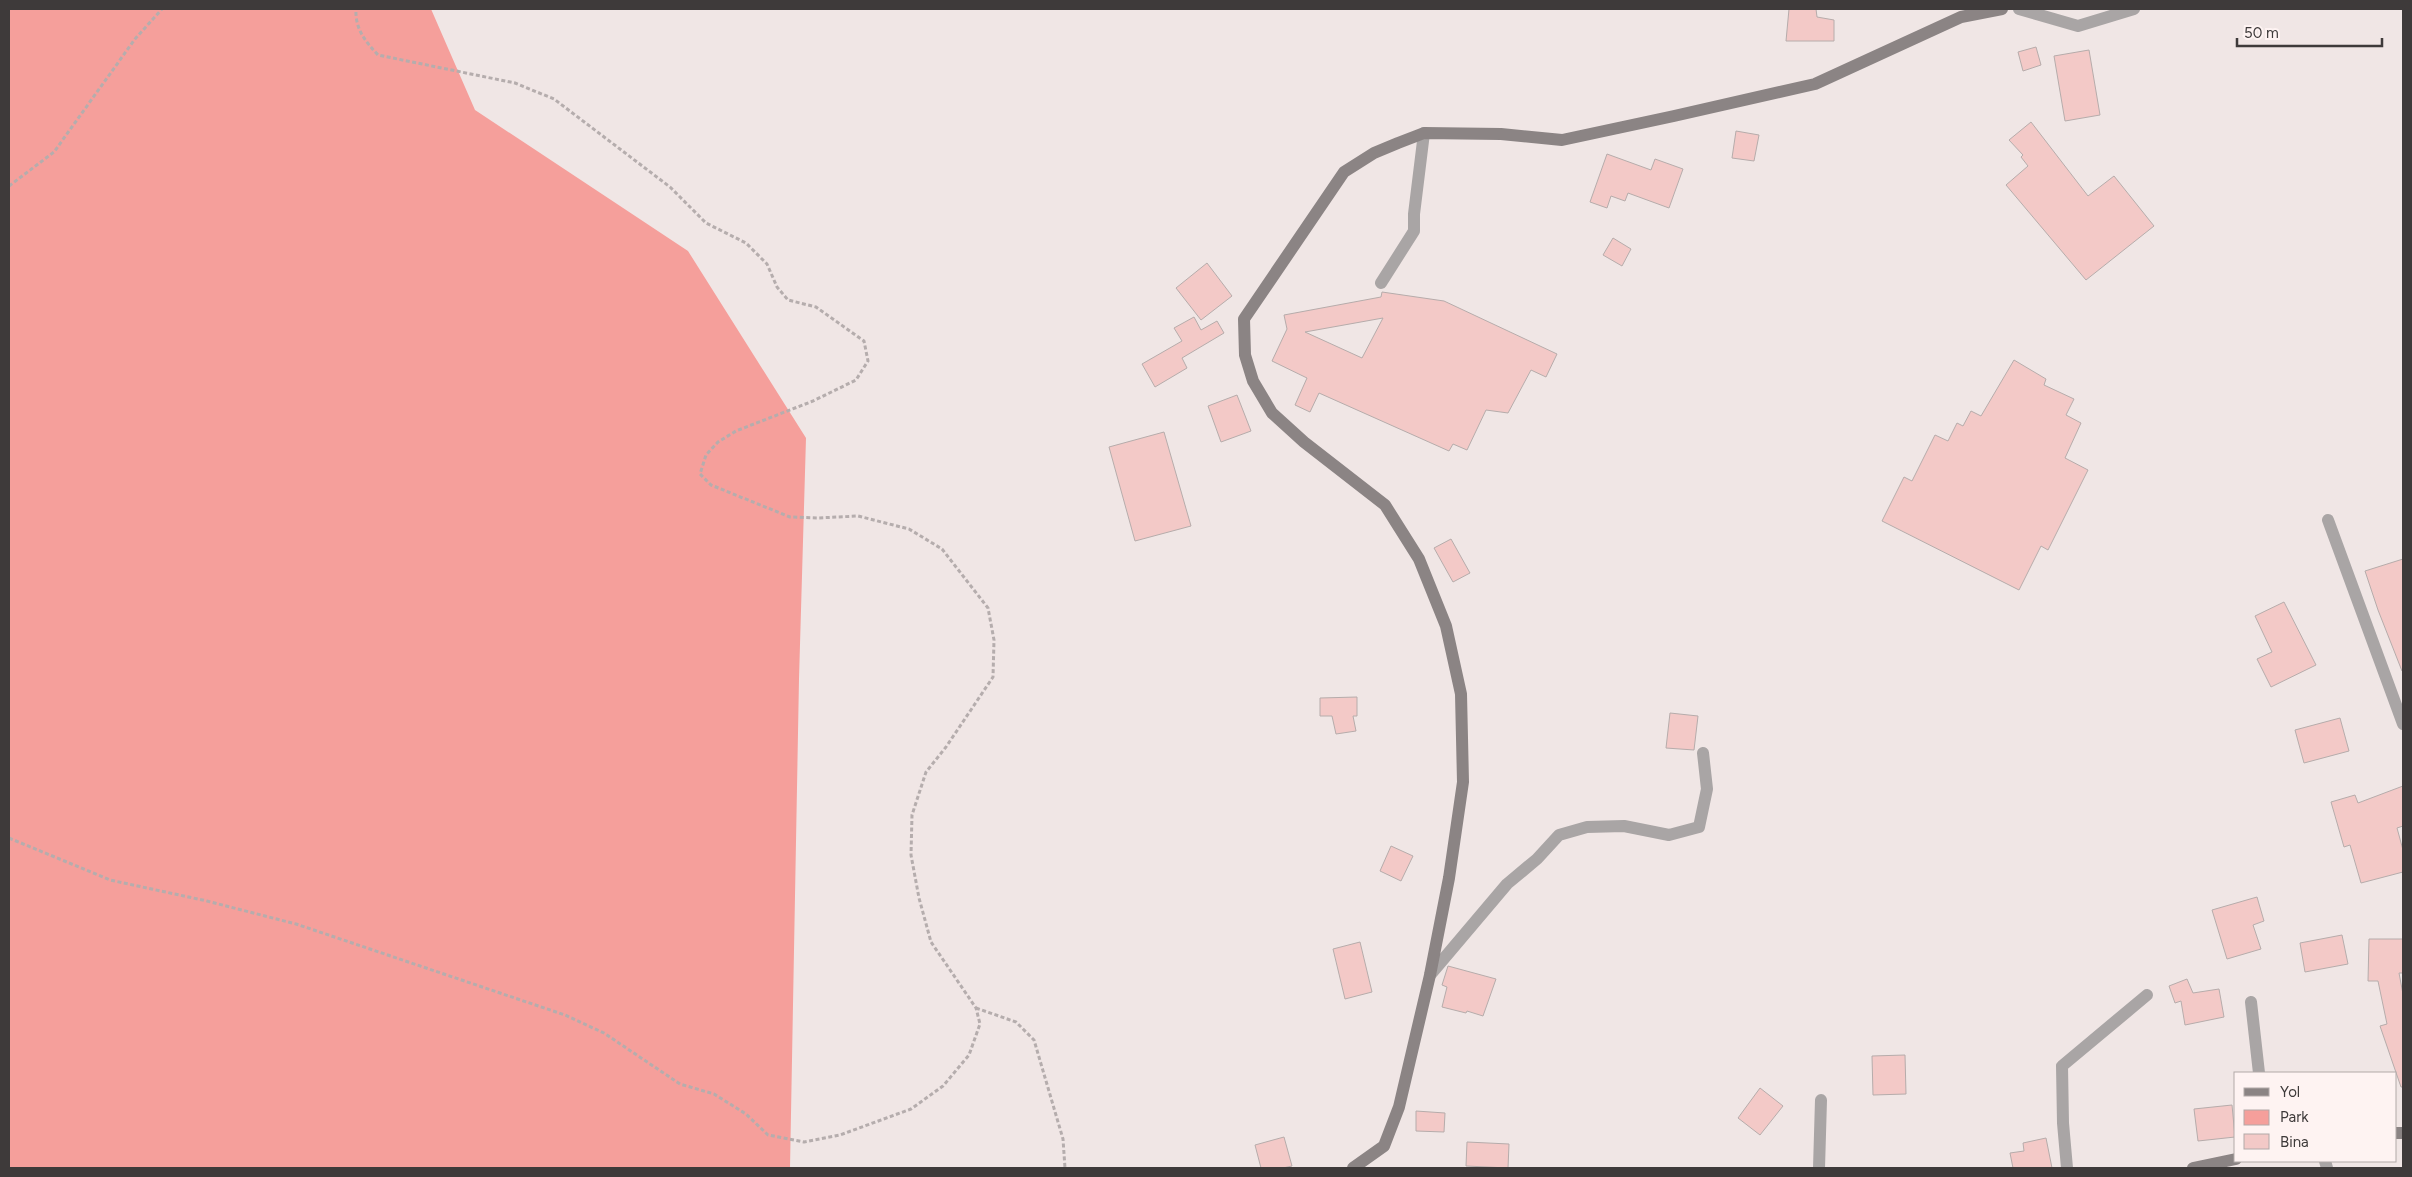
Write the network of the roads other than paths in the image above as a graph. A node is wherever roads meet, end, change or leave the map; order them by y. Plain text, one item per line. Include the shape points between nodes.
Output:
1 (2002, 9) edge
2 (2019, 9) edge
3 (2134, 9) edge
4 (1424, 134) junction
5 (1381, 283) dead end
6 (2328, 520) dead end
7 (2403, 724) edge
8 (1703, 753) dead end
9 (1430, 975) junction
10 (2147, 995) dead end
11 (2251, 1002) dead end
12 (2259, 1072) edge
13 (1821, 1100) dead end
14 (2234, 1158) edge
15 (1352, 1168) edge
16 (1819, 1168) edge
17 (2067, 1168) edge
18 (2193, 1168) edge

1 - 4 street via 1961,17 1815,84 1674,116 1562,140 1501,134
2 - 3 street via 2078,26
4 - 5 street via 1414,231
4 - 9 street via 1374,153 1344,172 1244,319 1245,355 1253,381 1272,413 1385,505 1419,559 1446,626 1461,694 1463,782
6 - 7 street
8 - 9 street via 1707,789 1699,827 1669,835 1624,826 1587,827 1559,836 1537,860 1507,884
9 - 15 street via 1399,1108 1384,1146
10 - 17 street via 2062,1066
11 - 12 street
13 - 16 street
14 - 18 street

